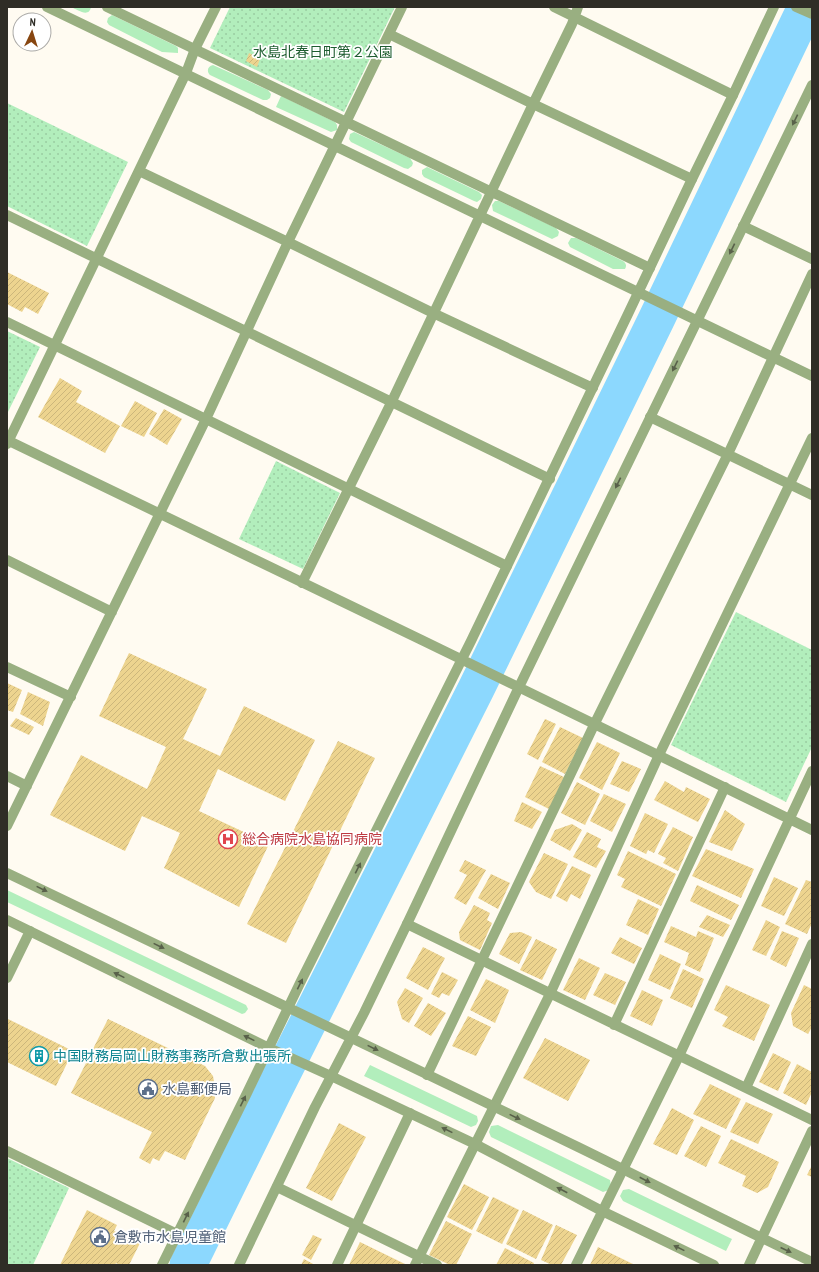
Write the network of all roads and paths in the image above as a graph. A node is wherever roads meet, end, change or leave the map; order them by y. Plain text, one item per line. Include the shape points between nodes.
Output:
1 (47, 7) edge
2 (107, 7) edge
3 (216, 7) edge
4 (402, 7) edge
5 (554, 7) edge
6 (578, 7) edge
7 (774, 7) edge
8 (797, 7) edge
9 (812, 14) edge
10 (574, 17) junction
11 (389, 34) junction
12 (195, 49) junction
13 (186, 74) junction
14 (812, 85) edge
15 (733, 95) junction
16 (533, 104) junction
17 (346, 122) junction
18 (335, 145) junction
19 (139, 171) junction
20 (692, 179) junction
21 (491, 192) junction
22 (7, 215) edge
23 (480, 215) junction
24 (743, 226) junction
25 (288, 242) junction
26 (97, 259) junction
27 (812, 259) edge
28 (650, 268) junction
29 (812, 274) edge
30 (639, 292) junction
31 (433, 313) junction
32 (697, 320) junction
33 (7, 322) edge
34 (245, 331) junction
35 (55, 345) junction
36 (774, 357) junction
37 (812, 376) edge
38 (593, 388) junction
39 (392, 401) junction
40 (650, 417) junction
41 (206, 419) junction
42 (812, 438) edge
43 (8, 442) edge
44 (728, 454) junction
45 (550, 479) junction
46 (790, 484) junction
47 (348, 489) junction
48 (812, 495) edge
49 (160, 513) junction
50 (7, 560) edge
51 (507, 566) junction
52 (302, 583) junction
53 (112, 612) junction
54 (462, 660) junction
55 (7, 667) edge
56 (519, 687) junction
57 (71, 697) junction
58 (595, 723) junction
59 (659, 755) junction
60 (812, 771) edge
61 (7, 776) edge
62 (27, 786) junction
63 (725, 787) junction
64 (790, 819) junction
65 (7, 826) edge
66 (812, 830) edge
67 (7, 872) edge
68 (7, 920) edge
69 (407, 924) junction
70 (30, 931) junction
71 (812, 944) edge
72 (482, 961) junction
73 (7, 978) edge
74 (550, 994) junction
75 (288, 1008) junction
76 (614, 1025) junction
77 (351, 1038) junction
78 (269, 1048) junction
79 (679, 1056) junction
80 (427, 1075) junction
81 (331, 1076) junction
82 (746, 1088) junction
83 (494, 1107) junction
84 (410, 1113) junction
85 (812, 1120) edge
86 (812, 1131) edge
87 (475, 1144) junction
88 (7, 1151) edge
89 (623, 1169) junction
90 (277, 1187) junction
91 (602, 1211) junction
92 (356, 1225) junction
93 (177, 1234) junction
94 (762, 1238) junction
95 (417, 1261) edge
96 (812, 1262) edge
97 (162, 1265) edge
98 (239, 1265) edge
99 (337, 1265) edge
100 (437, 1265) edge
101 (576, 1265) edge
102 (714, 1265) edge
103 (749, 1265) edge

1 - 13 street
2 - 12 street
3 - 12 street
4 - 11 street
5 - 10 street
6 - 10 street
7 - 15 street
8 - 9 street
10 - 15 street
10 - 16 street
11 - 16 street
11 - 17 street
12 - 13 street
12 - 17 street
13 - 18 street
13 - 19 street
14 -> 24 street
15 - 20 street
16 - 20 street
16 - 21 street
17 - 18 street
17 - 21 street
18 - 23 street
18 - 25 street
19 - 25 street
19 - 26 street
20 - 28 street
21 - 23 street
21 - 28 street
22 - 26 street
23 - 30 street
23 - 31 street
24 - 27 street
24 -> 32 street
25 - 31 street
25 - 34 street
26 - 34 street
26 - 35 street
28 - 30 street
29 - 36 street
30 - 32 street
30 - 38 street
31 - 38 street
31 - 39 street
32 - 36 street
32 -> 40 street
33 - 35 street
34 - 39 street
34 - 41 street
35 - 41 street
35 - 43 street
36 - 37 street
36 - 44 street
38 - 45 street
39 - 45 street
39 - 47 street
40 - 44 street
40 -> 56 street
41 - 47 street
41 - 49 street
42 - 46 street
43 - 49 street
44 - 46 street
44 - 58 street
45 - 51 street
46 - 48 street
46 - 59 street
47 - 51 street
47 - 52 street
49 - 52 street
49 - 53 street
50 - 53 street
51 - 54 street
52 - 54 street
53 - 57 street
54 - 56 street
75 -> 54 street
55 - 57 street
56 - 58 street
56 - 69 street
57 - 62 street
58 - 59 street
58 - 72 street
59 - 63 street
59 - 74 street
60 - 64 street
61 - 62 street
62 - 65 street
63 - 64 street
63 - 76 street
64 - 66 street
64 - 79 street
67 -> 75 street
68 - 70 street
69 - 72 street
69 - 77 street
70 - 73 street
78 -> 70 street
71 - 82 street
72 - 74 street
72 - 80 street
74 - 76 street
74 - 83 street
75 - 77 street
75 - 78 street
76 - 79 street
77 -> 80 street
77 - 81 street
78 - 81 street
93 -> 78 street
79 - 82 street
79 - 89 street
80 - 83 street
81 - 84 street
81 - 90 street
82 - 85 street
83 - 87 street
83 -> 89 street
87 -> 84 street
84 - 92 street
86 - 94 street
91 -> 87 street
87 - 95 street
88 - 93 street
89 - 91 street
89 -> 94 street
90 - 92 street
90 - 98 street
91 - 101 street
102 -> 91 street
92 - 95 street
92 - 99 street
93 - 97 street
94 -> 96 street
94 - 103 street
95 - 100 street

